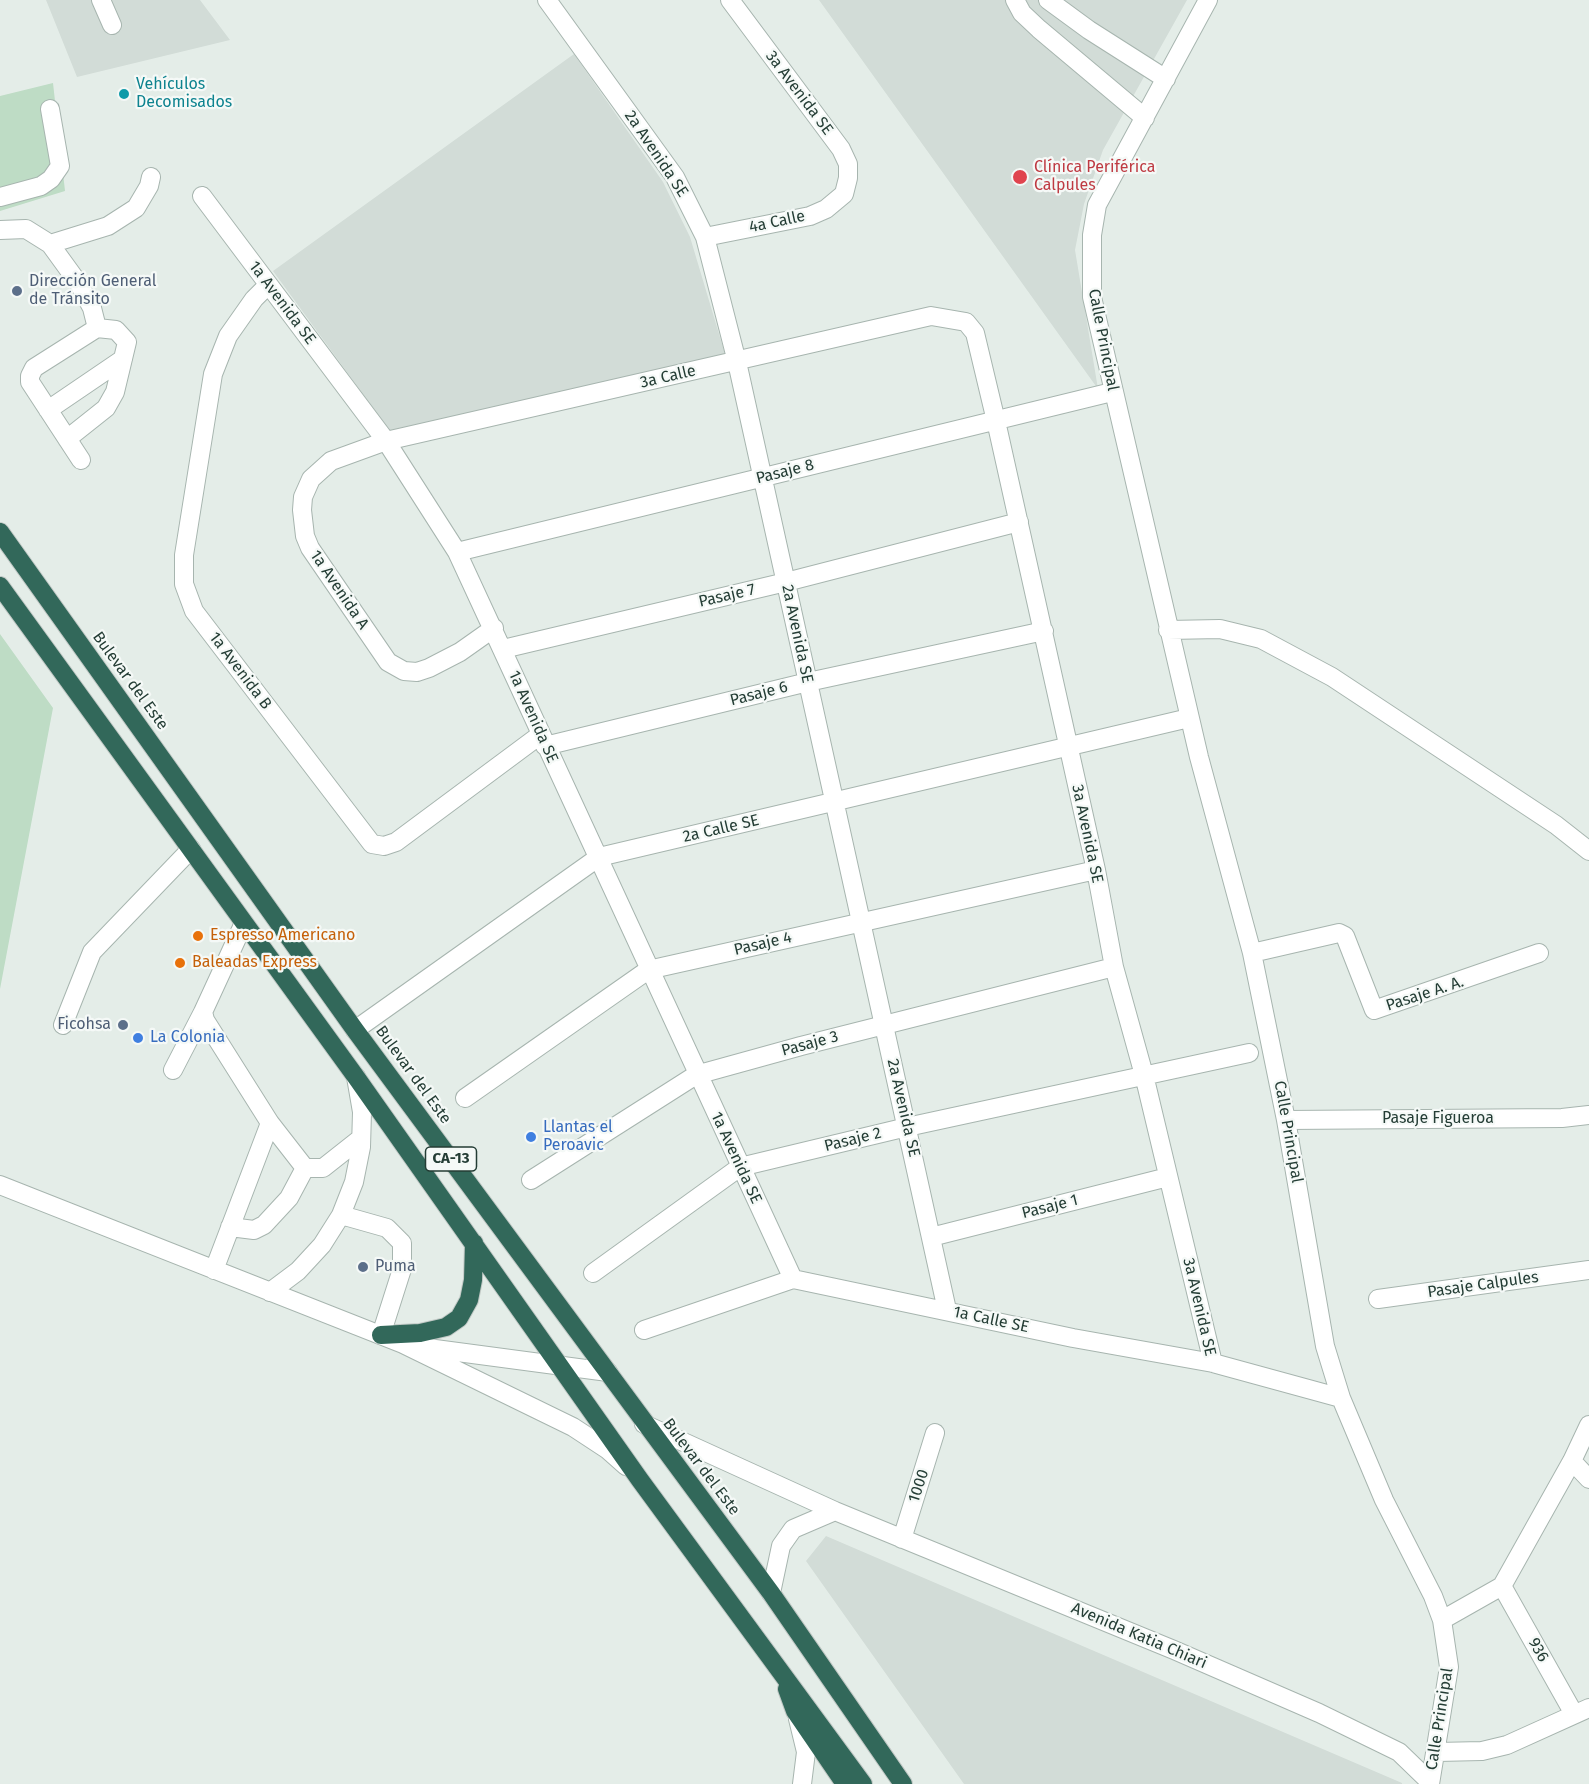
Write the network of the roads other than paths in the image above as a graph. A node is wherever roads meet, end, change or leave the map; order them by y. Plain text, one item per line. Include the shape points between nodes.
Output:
1 (101, 0) edge
2 (547, 0) edge
3 (730, 0) edge
4 (1016, 0) edge
5 (1048, 0) edge
6 (1208, 0) edge
7 (112, 25) dead end
8 (1166, 79) junction
9 (51, 108) dead end
10 (1145, 118) junction
11 (151, 177) dead end
12 (844, 194) joint
13 (0, 196) edge
14 (202, 196) dead end
15 (0, 230) edge
16 (705, 237) junction
17 (50, 244) junction
18 (267, 286) junction
19 (950, 318) joint
20 (97, 328) junction
21 (123, 359) junction
22 (737, 362) junction
23 (1112, 392) junction
24 (48, 410) junction
25 (996, 420) junction
26 (67, 439) junction
27 (386, 441) junction
28 (81, 460) dead end
29 (762, 477) junction
30 (1019, 522) junction
31 (0, 532) edge
32 (457, 552) junction
33 (786, 582) junction
34 (0, 586) edge
35 (494, 628) junction
36 (1168, 630) junction
37 (1044, 631) junction
38 (503, 649) junction
39 (808, 682) junction
40 (1189, 718) junction
41 (542, 740) junction
42 (1068, 747) junction
43 (835, 803) junction
44 (191, 849) junction
45 (1589, 851) edge
46 (599, 857) junction
47 (1096, 870) junction
48 (861, 921) junction
49 (244, 923) junction
50 (1252, 953) junction
51 (1539, 953) dead end
52 (1114, 967) junction
53 (648, 970) junction
54 (202, 1012) junction
55 (63, 1025) dead end
56 (884, 1025) junction
57 (355, 1030) junction
58 (1249, 1053) dead end
59 (172, 1070) dead end
60 (696, 1075) junction
61 (1144, 1075) junction
62 (356, 1077) junction
63 (465, 1098) dead end
64 (1589, 1115) edge
65 (1286, 1120) junction
66 (270, 1123) junction
67 (907, 1127) junction
68 (361, 1137) junction
69 (305, 1167) junction
70 (740, 1167) junction
71 (1168, 1177) junction
72 (531, 1180) dead end
73 (0, 1185) edge
74 (341, 1215) junction
75 (497, 1222) junction
76 (230, 1227) junction
77 (931, 1237) junction
78 (474, 1243) junction
79 (214, 1269) junction
80 (1589, 1270) edge
81 (593, 1273) dead end
82 (793, 1279) junction
83 (270, 1292) junction
84 (1378, 1299) dead end
85 (947, 1310) junction
86 (644, 1330) dead end
87 (381, 1335) junction
88 (403, 1344) junction
89 (1213, 1363) junction
90 (561, 1366) junction
91 (608, 1372) junction
92 (1341, 1398) junction
93 (645, 1424) junction
94 (1589, 1425) edge
95 (935, 1433) dead end
96 (1572, 1461) junction
97 (1589, 1479) edge
98 (640, 1480) junction
99 (836, 1511) junction
100 (902, 1539) junction
101 (1502, 1586) junction
102 (771, 1593) junction
103 (1442, 1620) junction
104 (778, 1666) junction
105 (828, 1676) junction
106 (795, 1711) junction
107 (1581, 1711) edge
108 (1437, 1752) junction
109 (1430, 1783) edge
110 (802, 1784) edge
111 (845, 1784) edge
112 (863, 1784) edge
113 (903, 1784) edge
114 (913, 1784) edge

1 - 7 street
2 - 16 street, 2a Avenida SE via 675,177
3 - 12 street, 3a Avenida SE via 841,148 848,164
4 - 10 street via 1022,13 1039,29
5 - 8 street
6 - 8 street, Calle Principal
8 - 10 street, Calle Principal
9 - 13 street via 60,166 42,186
10 - 23 street, Calle Principal via 1097,205 1092,235 1092,297
11 - 17 street via 136,208 108,226
12 - 16 street, 4a Calle via 810,216
14 - 18 street, 1a Avenida SE
15 - 17 street via 26,229
16 - 22 street, 2a Avenida SE
17 - 20 street via 79,284
18 - 27 street, 1a Avenida SE
18 - 41 street, 1a Avenida B via 228,336 213,374 184,555 184,584 194,611 372,844 396,842
19 - 22 street, 3a Calle via 931,316
19 - 25 street, 3a Avenida SE via 966,322 975,333
20 - 21 street via 122,334 127,342
20 - 24 street via 34,368 30,382
21 - 24 street
21 - 26 street via 115,392 106,408
22 - 27 street, 3a Calle
22 - 29 street, 2a Avenida SE
23 - 25 street, Pasaje 8
23 - 36 street, Calle Principal
24 - 26 street
25 - 29 street, Pasaje 8
25 - 30 street, 3a Avenida SE
26 - 28 street
27 - 32 street, 1a Avenida SE
27 - 35 street, 1a Avenida A via 331,461 311,478 302,510 310,548 395,667 417,672 429,668
29 - 32 street, Pasaje 8
29 - 33 street, 2a Avenida SE
30 - 33 street, Pasaje 7
30 - 37 street, 3a Avenida SE
31 - 57 highway, Bulevar del Este / CA-13
32 - 35 street, 1a Avenida SE
33 - 38 street, Pasaje 7
33 - 39 street, 2a Avenida SE
34 - 44 highway, CA-13
35 - 38 street, 1a Avenida SE
36 - 40 street, Calle Principal
36 - 45 street via 1220,629 1261,639 1332,677 1556,825
37 - 39 street, Pasaje 6
37 - 42 street, 3a Avenida SE
38 - 41 street, 1a Avenida SE
39 - 41 street, Pasaje 6
39 - 43 street, 2a Avenida SE
40 - 42 street, 2a Calle SE
40 - 50 street, Calle Principal
41 - 46 street, 1a Avenida SE
42 - 43 street, 2a Calle SE
42 - 47 street, 3a Avenida SE
43 - 46 street, 2a Calle SE
43 - 48 street, 2a Avenida SE
44 - 49 highway, CA-13
44 - 55 street via 92,952
46 - 53 street, 1a Avenida SE
46 - 57 street, 2a Calle SE
47 - 48 street, Pasaje 4
47 - 52 street, 3a Avenida SE
48 - 53 street, Pasaje 4
48 - 56 street, 2a Avenida SE
49 - 54 street
49 - 62 highway, CA-13
50 - 51 street, Pasaje A. A. via 1339,933 1345,936 1374,1010
50 - 65 street, Calle Principal
52 - 56 street, Pasaje 3
52 - 61 street, 3a Avenida SE
53 - 60 street, 1a Avenida SE
53 - 63 street, Pasaje 4
54 - 59 street
54 - 66 street
56 - 60 street, Pasaje 3
56 - 67 street, 2a Avenida SE
57 - 75 highway, Bulevar del Este / CA-13
58 - 61 street, Pasaje 2
60 - 70 street, 1a Avenida SE
60 - 72 street, Pasaje 3
61 - 67 street, Pasaje 2
61 - 71 street, 3a Avenida SE
62 - 68 street via 362,1112
62 - 75 highway via 364,1071 374,1074 464,1193
62 - 78 highway, CA-13
64 - 65 street, Pasaje Figueroa
65 - 92 street, Calle Principal via 1325,1347
66 - 69 street
66 - 76 street
67 - 70 street, Pasaje 2
67 - 77 street, 2a Avenida SE
68 - 69 street via 323,1168
68 - 74 street via 354,1182
69 - 76 street via 289,1198 264,1225 254,1230
70 - 81 street, Pasaje 2
70 - 82 street, 1a Avenida SE
71 - 77 street, Pasaje 1
71 - 89 street, 3a Avenida SE
73 - 79 street
74 - 83 street via 322,1245
74 - 87 street via 387,1228 402,1243 402,1269
75 - 91 highway, Bulevar del Este / CA-13
76 - 79 street
77 - 85 street, 2a Avenida SE
78 - 87 highway via 470,1300 459,1318 446,1327 420,1333
78 - 90 highway, CA-13
79 - 83 street
80 - 84 street, Pasaje Calpules
82 - 85 street, 1a Calle SE
82 - 86 street
83 - 87 street
85 - 89 street, 1a Calle SE
87 - 88 street
88 - 90 street
88 - 98 street via 573,1427 608,1450
89 - 92 street, 1a Calle SE
90 - 91 street
90 - 98 highway, CA-13
91 - 93 highway, Bulevar del Este / CA-13
92 - 103 street, Calle Principal via 1384,1500
93 - 99 street, Avenida Katia Chiari
93 - 102 highway, Bulevar del Este / CA-13
94 - 96 street
95 - 100 street, 1000
96 - 97 street
96 - 101 street
98 - 104 highway, CA-13
99 - 100 street, Avenida Katia Chiari
99 - 102 street via 793,1529 781,1546
100 - 109 street, Avenida Katia Chiari via 1327,1716 1399,1752
101 - 103 street
101 - 107 street, 936
102 - 105 highway, Bulevar del Este / CA-13
103 - 108 street, Calle Principal via 1449,1667
104 - 106 highway
104 - 112 highway, CA-13
105 - 113 highway, Bulevar del Este / CA-13
105 - 114 highway
106 - 110 street via 806,1745
106 - 111 highway
107 - 108 street via 1507,1744 1482,1751
108 - 109 street, Calle Principal

